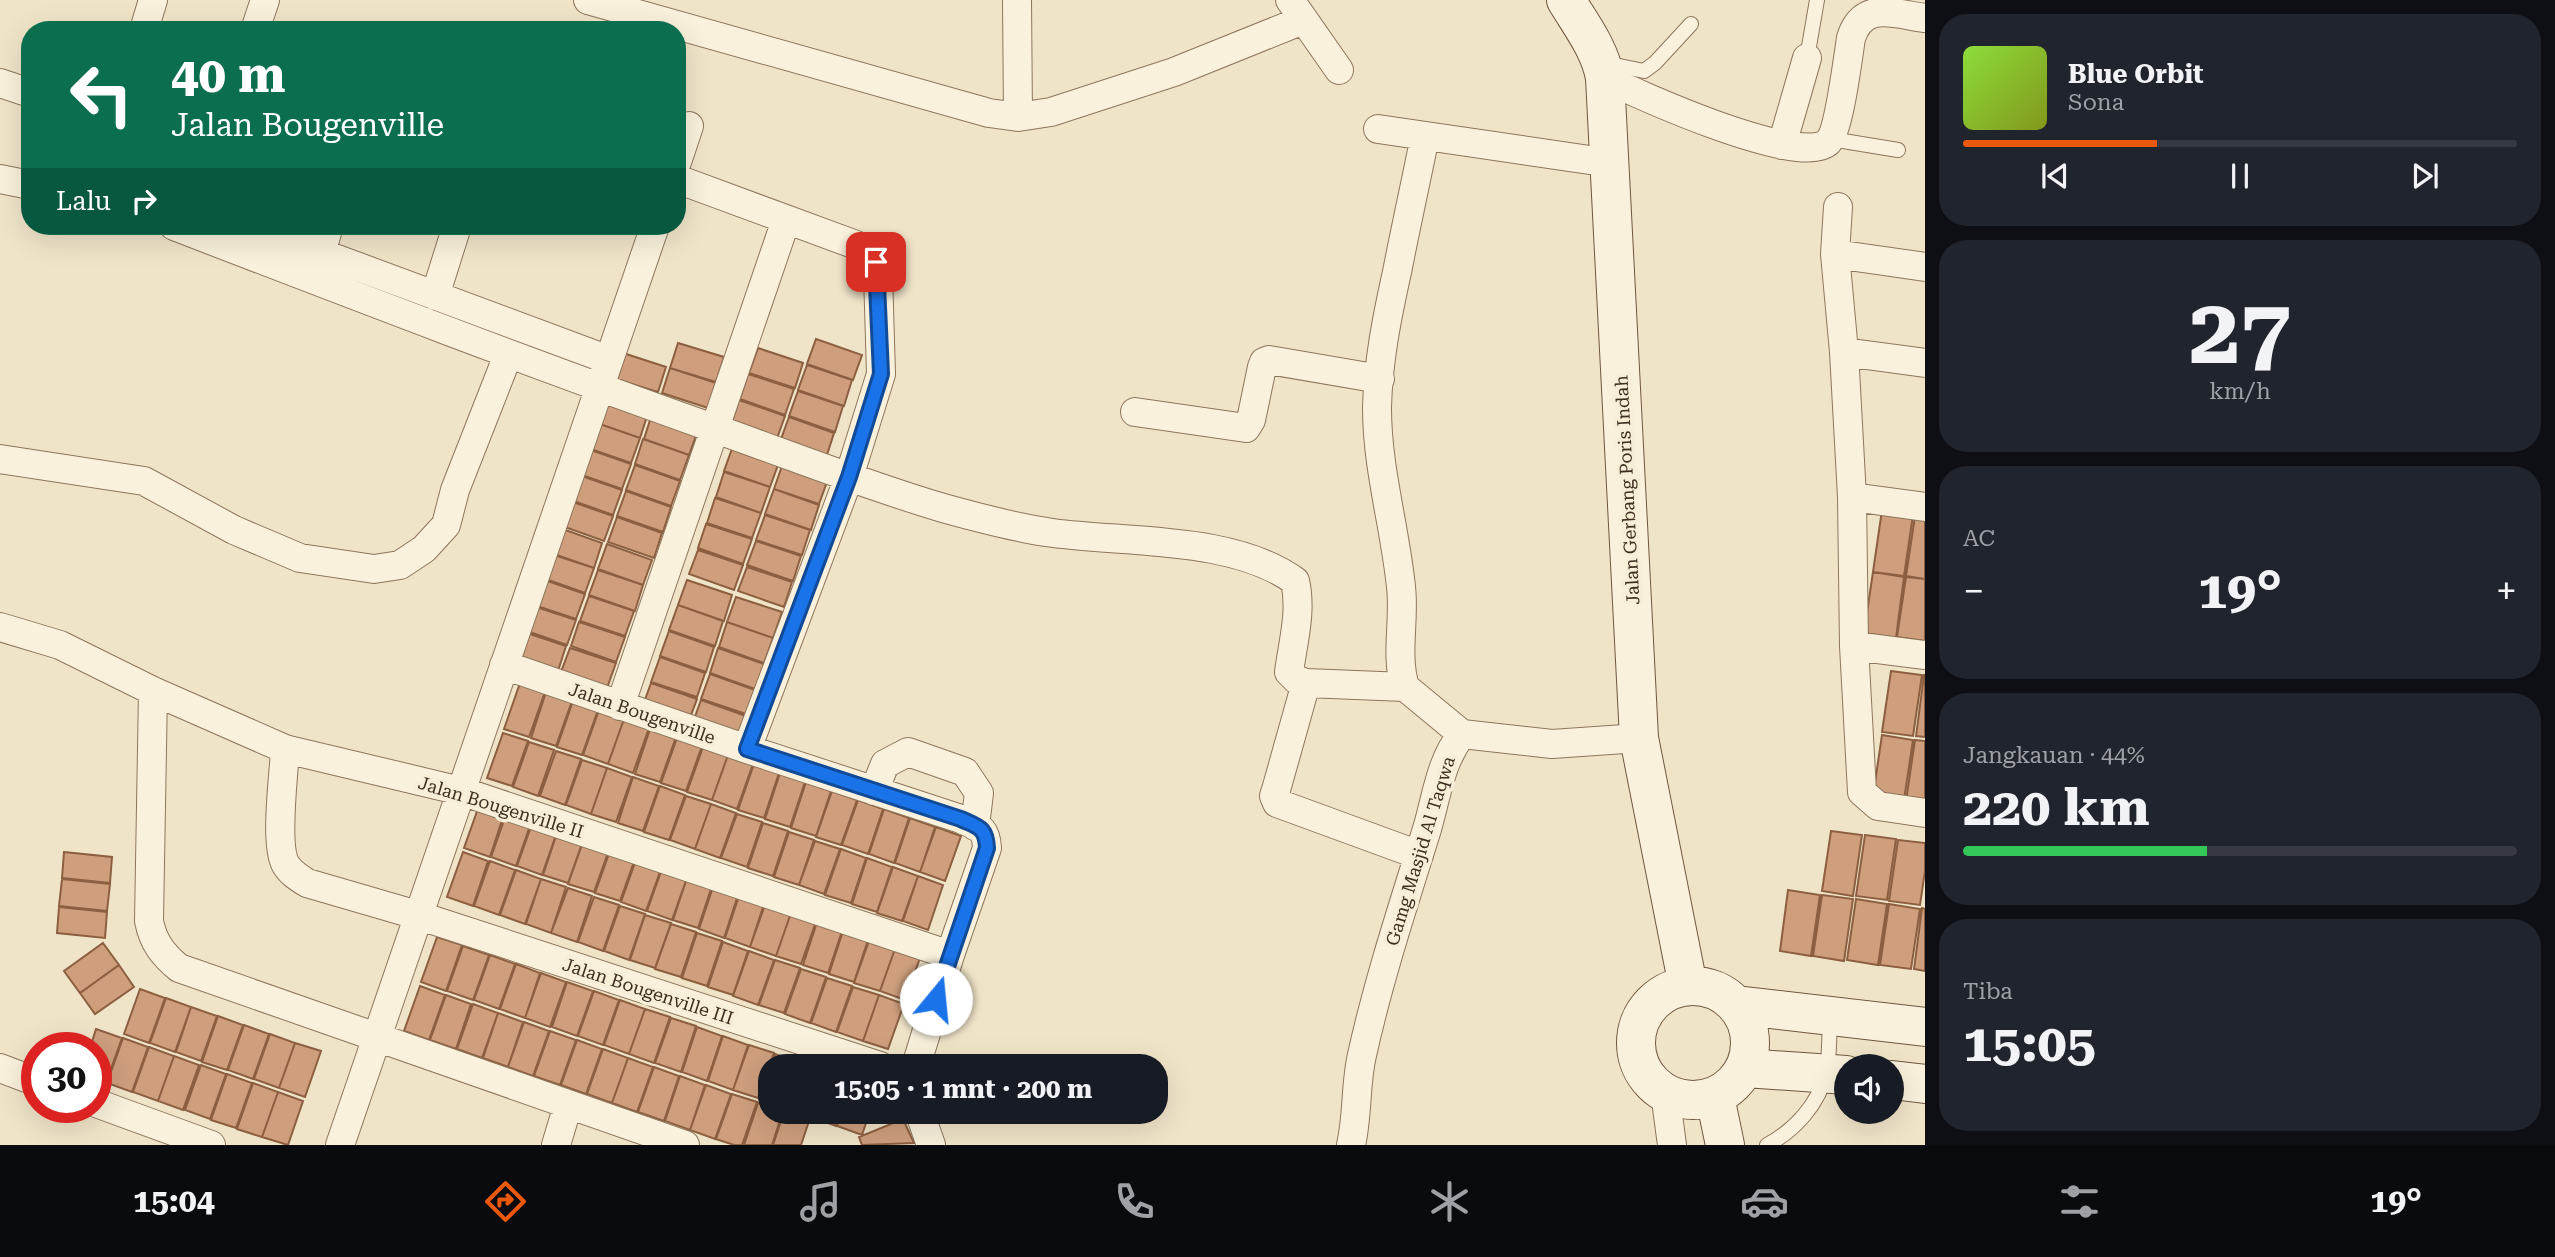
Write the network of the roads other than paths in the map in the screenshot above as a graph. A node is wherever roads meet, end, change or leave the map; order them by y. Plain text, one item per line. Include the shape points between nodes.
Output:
1 (153, 0) edge
2 (265, 0) edge
3 (588, 0) edge
4 (1017, 0) edge
5 (1566, 0) edge
6 (1817, 0) edge
7 (1296, 10) edge
8 (1858, 13) edge
9 (1925, 18) edge
10 (147, 21) edge
11 (257, 21) edge
12 (663, 21) edge
13 (1691, 24) dead end
14 (686, 28) edge
15 (1807, 58) joint
16 (1339, 69) dead end
17 (1604, 70) junction
18 (0, 83) edge
19 (21, 90) edge
20 (1018, 117) junction
21 (689, 126) dead end
22 (1378, 129) dead end
23 (686, 135) edge
24 (1425, 136) junction
25 (1831, 139) junction
26 (1782, 145) junction
27 (1898, 150) dead end
28 (1610, 163) junction
29 (0, 179) edge
30 (686, 181) edge
31 (21, 183) edge
32 (1838, 207) dead end
33 (786, 220) junction
34 (197, 235) edge
35 (266, 235) edge
36 (326, 235) edge
37 (454, 235) edge
38 (652, 235) edge
39 (321, 253) junction
40 (1835, 254) junction
41 (1925, 267) edge
42 (435, 296) junction
43 (1844, 352) junction
44 (508, 355) junction
45 (609, 360) junction
46 (1925, 363) edge
47 (1380, 379) junction
48 (599, 388) junction
49 (1135, 412) dead end
50 (713, 428) junction
51 (0, 459) edge
52 (849, 477) junction
53 (1852, 497) junction
54 (1925, 507) edge
55 (0, 627) edge
56 (1854, 646) junction
57 (1925, 655) edge
58 (504, 665) junction
59 (1306, 682) junction
60 (1405, 687) junction
61 (153, 691) junction
62 (620, 706) junction
63 (1462, 734) junction
64 (1639, 738) junction
65 (285, 749) junction
66 (747, 749) junction
67 (461, 791) junction
68 (874, 791) junction
69 (1925, 813) edge
70 (975, 826) junction
71 (1419, 855) junction
72 (417, 915) junction
73 (950, 955) junction
74 (1688, 986) junction
75 (1736, 1005) junction
76 (1830, 1016) junction
77 (1925, 1027) edge
78 (374, 1038) junction
79 (843, 1054) edge
80 (920, 1054) edge
81 (1834, 1055) edge
82 (1745, 1068) junction
83 (0, 1069) edge
84 (1834, 1074) edge
85 (21, 1076) edge
86 (1834, 1077) edge
87 (1904, 1081) edge
88 (1925, 1084) edge
89 (1665, 1093) junction
90 (1715, 1097) junction
91 (568, 1105) junction
92 (112, 1109) edge
93 (924, 1124) edge
94 (211, 1145) edge
95 (340, 1145) edge
96 (556, 1145) edge
97 (685, 1145) edge
98 (931, 1145) edge
99 (1351, 1145) edge
100 (1672, 1145) edge
101 (1725, 1145) edge
102 (1767, 1145) edge

1 - 10 street
2 - 11 street
3 - 12 street
4 - 20 street
5 - 17 street, Jalan Gerbang Poris Indah
6 - 15 lane
7 - 16 street
7 - 20 street via 1174,72 1051,112
8 - 9 street via 1861,17 1878,12
8 - 25 street
13 - 17 lane via 1644,71
14 - 20 street via 989,113
15 - 26 street
17 - 26 street via 1638,95
17 - 28 street, Jalan Gerbang Poris Indah
18 - 19 street
21 - 23 street
22 - 24 street
24 - 28 street
24 - 47 street via 1382,344
25 - 26 street via 1813,149
25 - 27 lane
28 - 64 street, Jalan Gerbang Poris Indah
29 - 31 street
30 - 33 street
32 - 40 street
33 - 50 street
33 - 52 street via 856,245 876,262 881,374
34 - 44 street
35 - 39 street
36 - 39 street
37 - 42 street
38 - 45 street
39 - 42 street
40 - 41 street
40 - 43 street
42 - 45 street
43 - 46 street
43 - 53 street
44 - 48 street
44 - 51 street via 455,490 446,525 424,549 400,565 374,569 300,558 234,530 144,481
45 - 48 street
47 - 49 street via 1269,360 1262,367 1246,428
47 - 60 street via 1378,434 1397,547 1402,596 1400,663
48 - 50 street
48 - 58 street
50 - 52 street
50 - 62 street
52 - 59 street via 989,520 1051,533 1209,549 1280,570 1295,581 1299,597 1289,672
52 - 66 street
53 - 54 street
53 - 56 street
55 - 61 street, Jalan Bougenville II via 60,645
56 - 57 street
56 - 69 street via 1862,792 1878,806
58 - 62 street, Jalan Bougenville
58 - 67 street
59 - 60 street
59 - 71 street via 1274,796 1277,803
60 - 63 street
61 - 65 street, Jalan Bougenville II
61 - 78 street via 149,921 155,942 179,968
62 - 66 street, Jalan Bougenville
63 - 64 street, Gamg Masjid Al Taqwa via 1552,744
63 - 71 street, Gamg Masjid Al Taqwa via 1446,757
64 - 74 street, Jalan Gerbang Poris Indah
65 - 67 street, Jalan Bougenville II
65 - 72 street, Jalan Bougenville III via 280,841 285,863 307,883
66 - 68 street, Jalan Bougenville
67 - 72 street
67 - 73 street, Jalan Bougenville II
68 - 70 street, Jalan Bougenville
68 - 70 street via 886,764 908,752 965,772 979,793
70 - 73 street via 987,836 987,848
71 - 99 street, Gamg Masjid Al Taqwa via 1361,1057
72 - 78 street
72 - 79 street, Jalan Bougenville III
73 - 80 street
74 - 75 street via 1719,992
74 - 89 street via 1661,995 1636,1030 1643,1073
75 - 76 street
75 - 82 street via 1751,1043
76 - 77 street
76 - 81 lane
78 - 91 street
78 - 95 street
82 - 84 street
82 - 90 street via 1733,1085
83 - 85 street
86 - 102 lane via 1786,1134
87 - 88 street
89 - 90 street via 1689,1101
89 - 100 street
90 - 101 street
91 - 96 street
91 - 97 street
92 - 94 street
93 - 98 street

